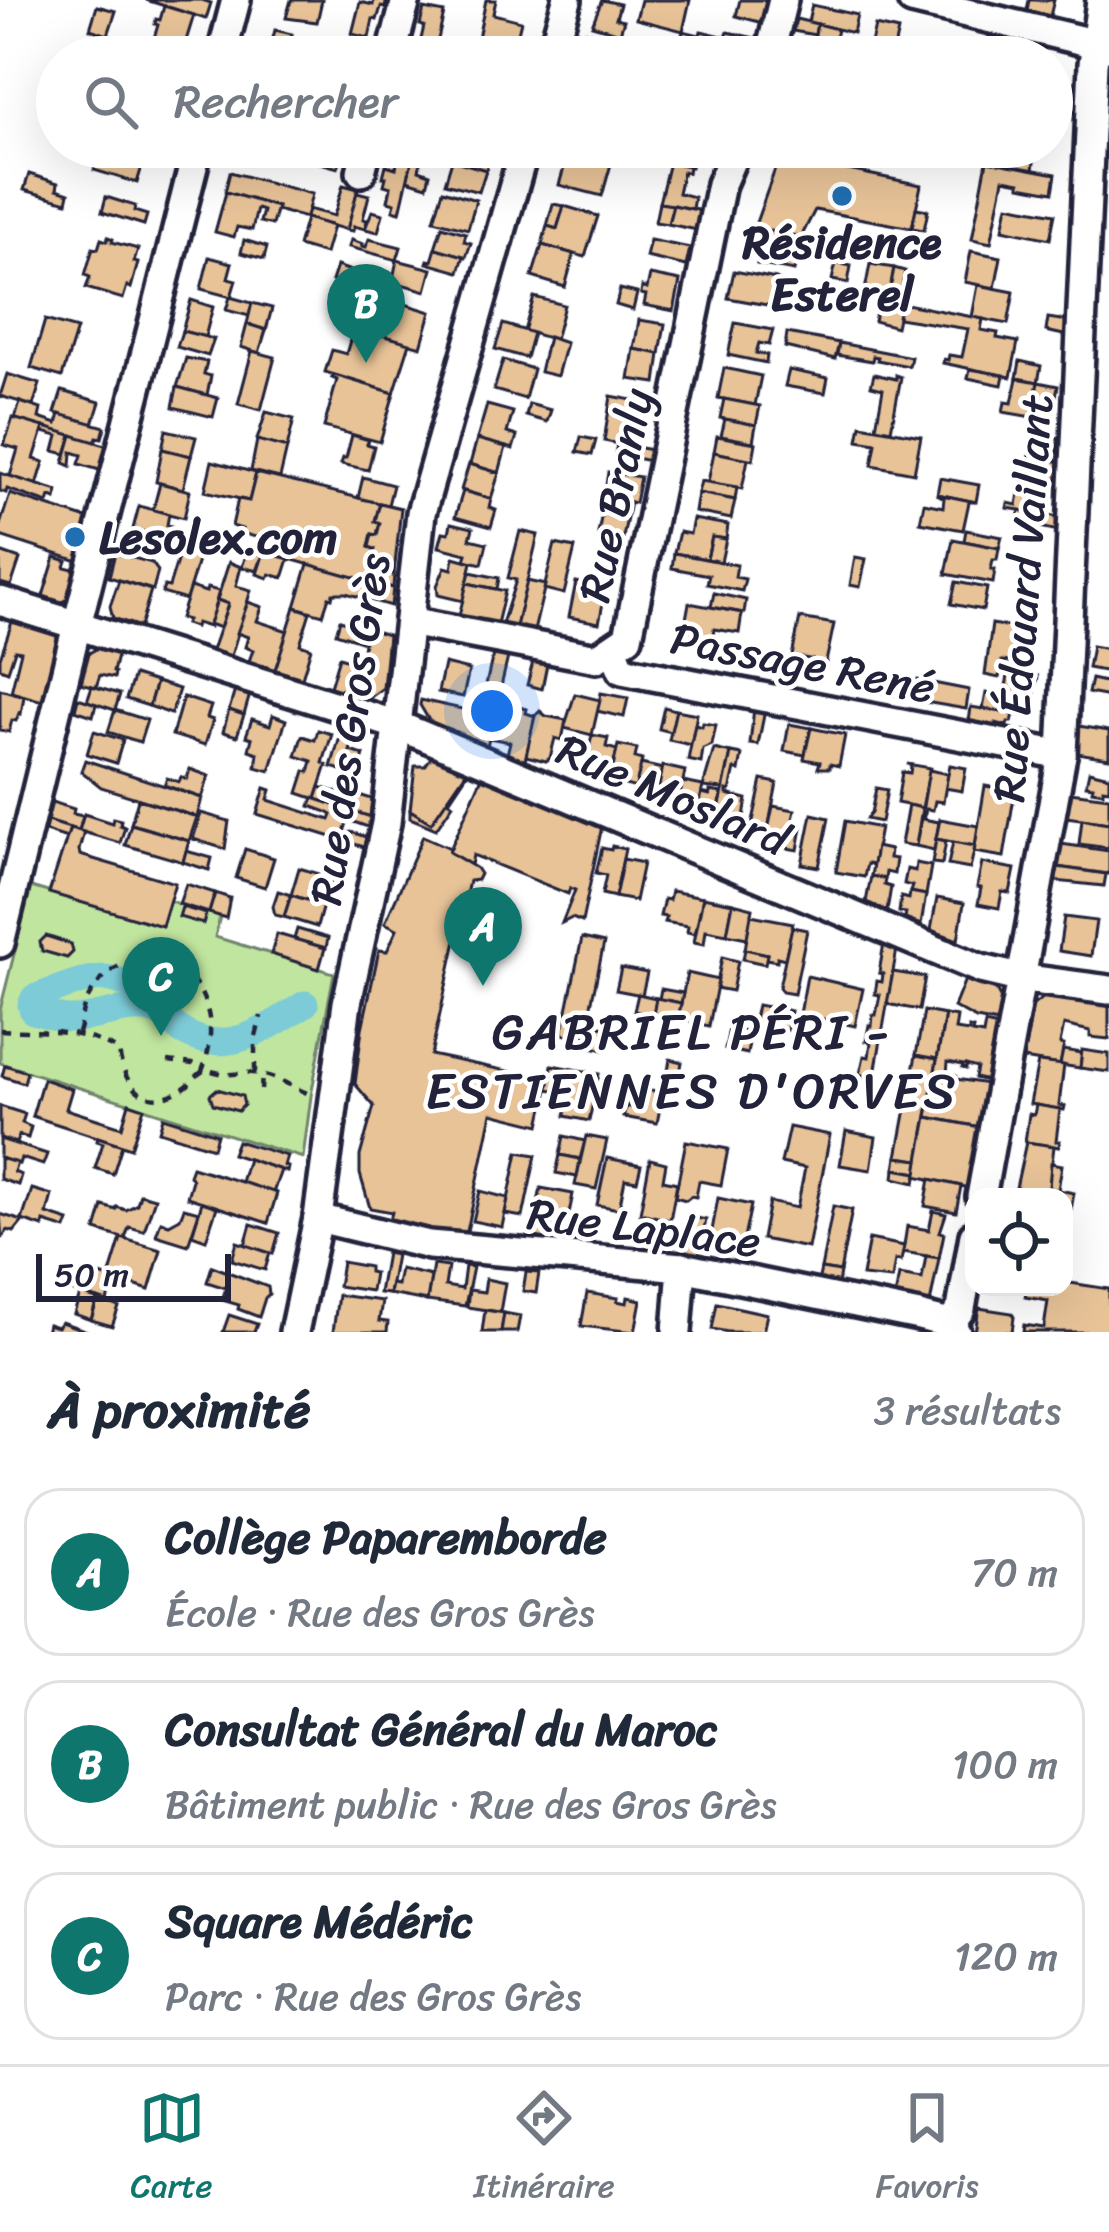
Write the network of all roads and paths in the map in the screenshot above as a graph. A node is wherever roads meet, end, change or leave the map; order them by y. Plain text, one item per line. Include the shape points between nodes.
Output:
1 (236, 0) edge
2 (406, 0) edge
3 (567, 0) edge
4 (783, 0) edge
5 (913, 0) edge
6 (1101, 0) edge
7 (227, 36) edge
8 (397, 36) edge
9 (557, 36) edge
10 (774, 36) edge
11 (1064, 36) edge
12 (1102, 45) edge
13 (194, 168) edge
14 (519, 168) edge
15 (728, 168) edge
16 (0, 601) edge
17 (409, 622) junction
18 (77, 625) junction
19 (613, 648) junction
20 (397, 725) junction
21 (1062, 755) junction
22 (0, 943) edge
23 (1018, 978) junction
24 (1109, 990) edge
25 (261, 1016) dead end
26 (0, 1030) edge
27 (79, 1030) junction
28 (168, 1061) dead end
29 (202, 1071) junction
30 (258, 1074) junction
31 (261, 1090) dead end
32 (332, 1106) junction
33 (983, 1188) edge
34 (317, 1218) junction
35 (682, 1267) junction
36 (965, 1286) edge
37 (953, 1328) edge
38 (294, 1332) edge
39 (677, 1332) edge

1 - 7 street
2 - 8 street
3 - 9 street
4 - 10 street
5 - 11 street
6 - 12 street, Rue Édouard Vaillant
12 - 21 street, Rue Édouard Vaillant
13 - 18 street
14 - 17 street, Rue des Gros Grès via 421,513
15 - 19 street, Rue Branly via 628,637
16 - 18 street, Rue Moslard
17 - 19 street, Rue Branly via 597,658
17 - 20 street, Rue des Gros Grès
18 - 20 street, Rue Moslard
18 - 22 street
19 - 21 street, Passage René via 622,670
20 - 23 street, Rue Moslard
20 - 32 street, Rue des Gros Grès
21 - 23 street, Rue Édouard Vaillant
23 - 24 street, Rue Moslard
23 - 33 street, Rue Édouard Vaillant
25 - 30 path
26 - 27 path
27 - 29 path via 119,1051 128,1083 148,1096 181,1090
27 - 29 path via 83,1009 112,969 174,962 210,1010
28 - 29 path
29 - 30 path
30 - 31 path
30 - 32 path
32 - 34 street, Rue des Gros Grès
34 - 35 street, Rue Laplace via 429,1245
34 - 38 street, Rue des Gros Grès
35 - 37 street, Rue Laplace
35 - 39 street
36 - 37 street

